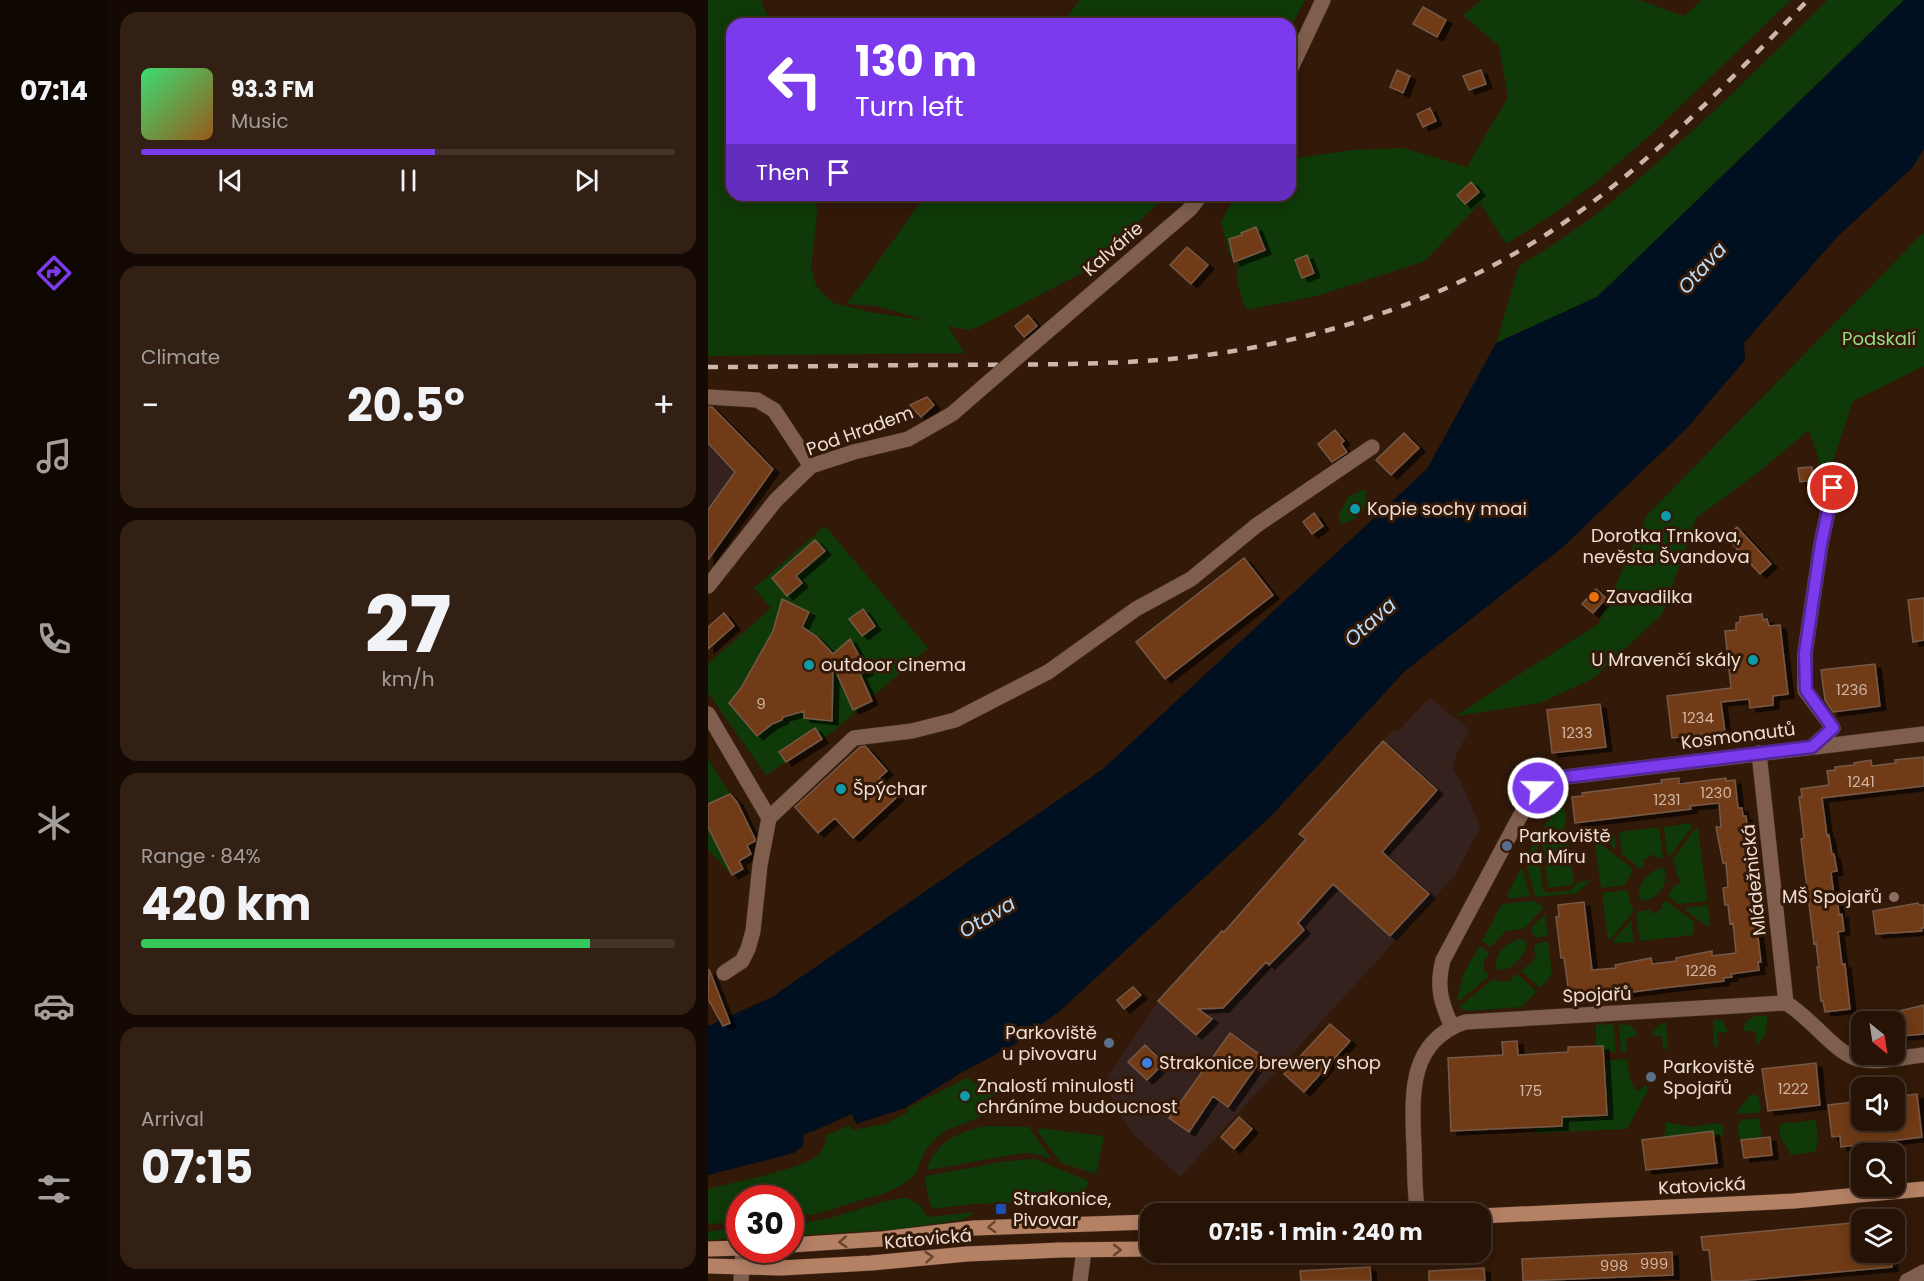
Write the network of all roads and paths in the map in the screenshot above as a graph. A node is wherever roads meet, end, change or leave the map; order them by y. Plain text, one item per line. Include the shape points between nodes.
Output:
1 (1323, 0) edge
2 (1296, 57) edge
3 (1196, 201) edge
4 (990, 381) joint
5 (708, 397) edge
6 (1372, 447) dead end
7 (812, 466) junction
8 (1833, 488) dead end
9 (708, 586) edge
10 (708, 714) edge
11 (1924, 734) edge
12 (1812, 747) junction
13 (1759, 753) junction
14 (769, 818) junction
15 (724, 973) dead end
16 (1786, 1003) junction
17 (1452, 1027) junction
18 (1924, 1055) edge
19 (1924, 1189) edge
20 (1417, 1203) edge
21 (1491, 1215) edge
22 (1140, 1222) edge
23 (804, 1244) edge
24 (708, 1249) edge
25 (726, 1249) edge
26 (1140, 1249) edge
27 (1084, 1250) junction
28 (708, 1266) edge
29 (1924, 1272) edge
30 (741, 1274) edge
31 (1080, 1281) edge
32 (1907, 1281) edge

1 - 2 street
3 - 4 street, Kalvárie, bridge
4 - 7 street, Pod Hradem via 952,414 908,439
5 - 7 street via 757,400 774,410
6 - 14 street via 1257,525 1191,579 1136,609 1048,672 955,720 912,731 854,738
7 - 9 street, Pod Hradem via 776,500
8 - 12 street via 1805,653 1806,690 1833,728
10 - 14 street
11 - 12 street, Kosmonautů
12 - 13 street, Kosmonautů
13 - 16 street, Mládežnická
13 - 17 street, Kosmonautů via 1557,778 1538,788 1443,960 1438,993
14 - 15 street via 748,949 742,961
16 - 17 street, Spojařů via 1479,1020
16 - 18 street via 1857,1059
17 - 20 street, Spojařů via 1425,1051 1415,1083
19 - 21 main road, Katovická via 1794,1201
22 -> 23 main road, Katovická via 974,1228
24 - 25 main road
27 -> 26 main road, Katovická
30 -> 27 main road, Katovická via 967,1254
27 - 31 street
28 - 30 main road, Katovická
29 - 32 street

